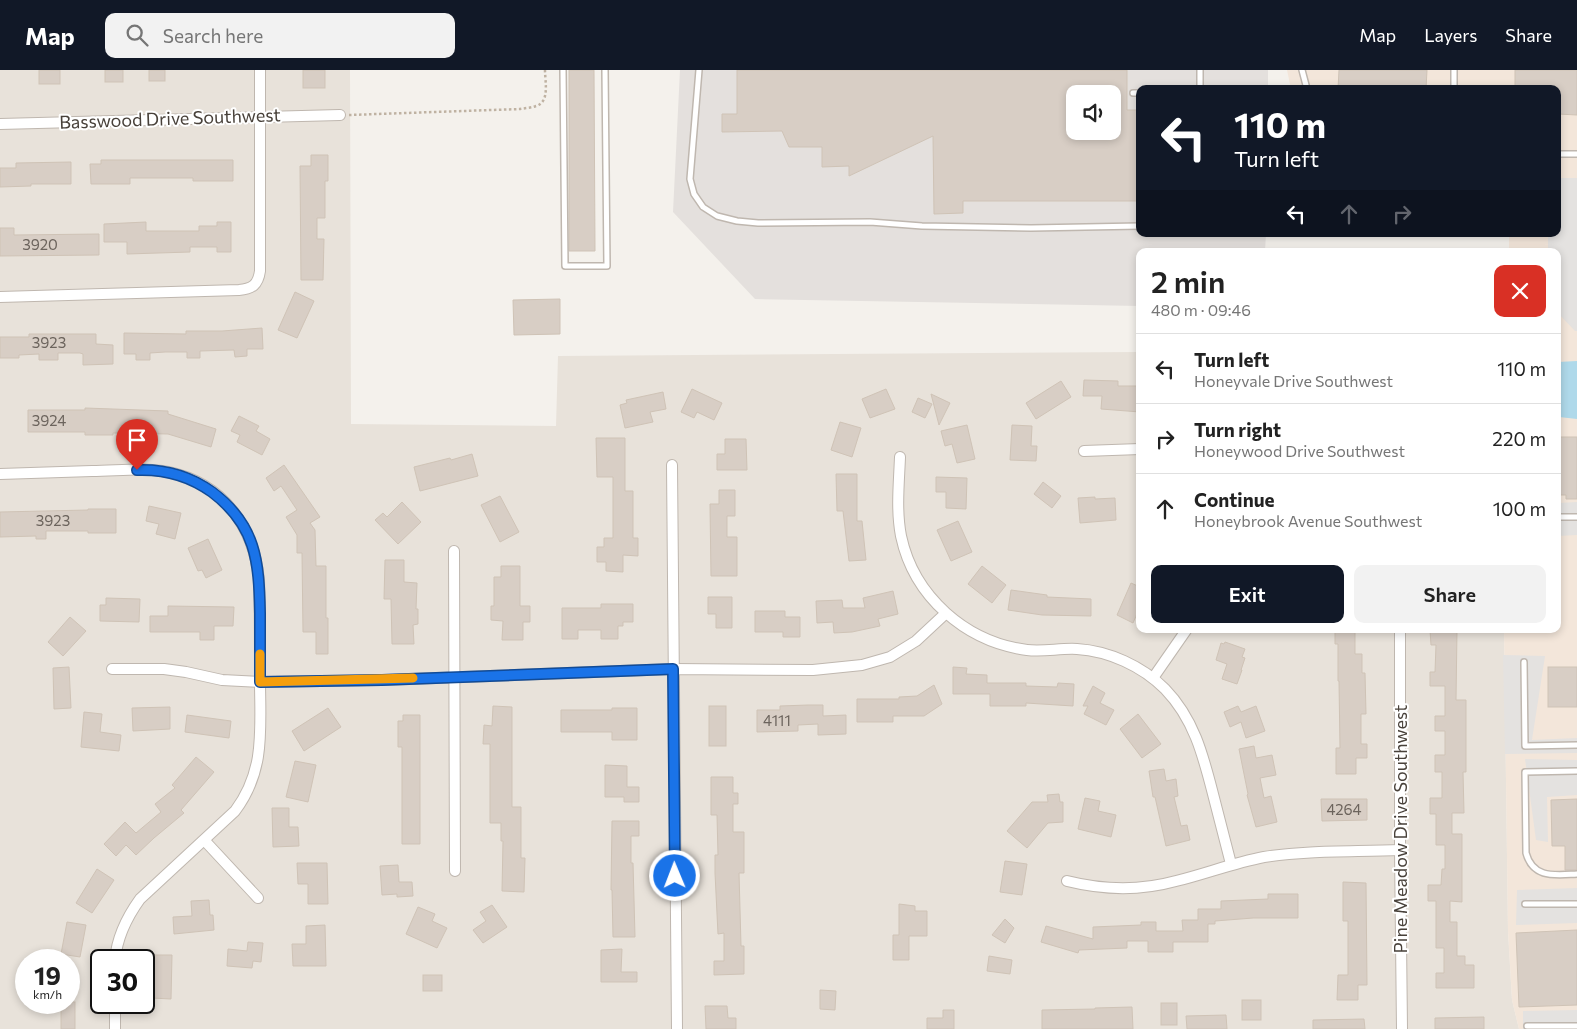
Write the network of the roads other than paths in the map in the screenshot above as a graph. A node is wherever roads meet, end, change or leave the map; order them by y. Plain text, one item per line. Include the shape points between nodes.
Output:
1 (260, 70) edge
2 (563, 70) edge
3 (605, 70) edge
4 (699, 70) edge
5 (1200, 70) edge
6 (1302, 70) edge
7 (1454, 70) edge
8 (1200, 85) edge
9 (1306, 85) edge
10 (1454, 85) edge
11 (340, 115) road end
12 (260, 117) junction
13 (0, 124) edge
14 (1561, 154) edge
15 (1577, 154) edge
16 (1136, 226) edge
17 (0, 297) edge
18 (1136, 449) edge
19 (1084, 451) dead end
20 (900, 457) dead end
21 (672, 465) dead end
22 (0, 474) edge
23 (1561, 517) edge
24 (1577, 517) edge
25 (454, 551) dead end
26 (945, 614) junction
27 (1184, 633) edge
28 (1400, 633) edge
29 (1524, 662) dead end
30 (112, 669) dead end
31 (673, 669) junction
32 (455, 677) junction
33 (1152, 678) junction
34 (260, 682) junction
35 (1577, 745) edge
36 (1577, 771) edge
37 (205, 841) junction
38 (1400, 850) junction
39 (1232, 864) junction
40 (455, 871) dead end
41 (1577, 874) edge
42 (1067, 881) dead end
43 (258, 898) dead end
44 (1524, 904) dead end
45 (1577, 904) edge
46 (117, 949) edge
47 (114, 1014) edge
48 (1527, 1026) dead end
49 (1577, 1026) edge
50 (115, 1029) edge
51 (677, 1029) edge
52 (1402, 1029) edge

1 - 12 street
2 - 3 lane via 565,266 607,266
4 - 16 lane via 690,179 694,194 703,207 717,216 758,223 870,222 1031,228
5 - 8 lane
6 - 9 lane
7 - 10 lane
11 - 12 street, Basswood Drive Southwest
12 - 13 street, Basswood Drive Southwest
12 - 17 street via 260,271 253,286 239,290
14 - 15 lane
18 - 19 street
20 - 26 street via 899,512 904,548 921,585
21 - 31 street
22 - 34 street via 156,470 189,479 218,497 243,524 256,556
23 - 24 lane
25 - 32 street
26 - 31 street via 909,646 890,657 862,665 801,671
26 - 33 street via 998,644 1027,650 1096,652 1122,661
27 - 33 street
28 - 38 street, Pine Meadow Drive Southwest
29 - 35 lane via 1525,746
30 - 34 street via 164,669 222,680
31 - 32 street
31 - 51 street
32 - 34 street
32 - 40 street
33 - 39 street via 1181,708 1195,731
34 - 37 street via 260,740 255,775 235,811
36 - 41 lane via 1524,772 1528,863 1548,875
37 - 43 street
37 - 46 street via 140,899 121,932
38 - 39 street via 1282,855
38 - 52 street, Pine Meadow Drive Southwest
39 - 42 street via 1176,881 1141,887 1105,889
44 - 45 lane
47 - 50 street
48 - 49 lane

